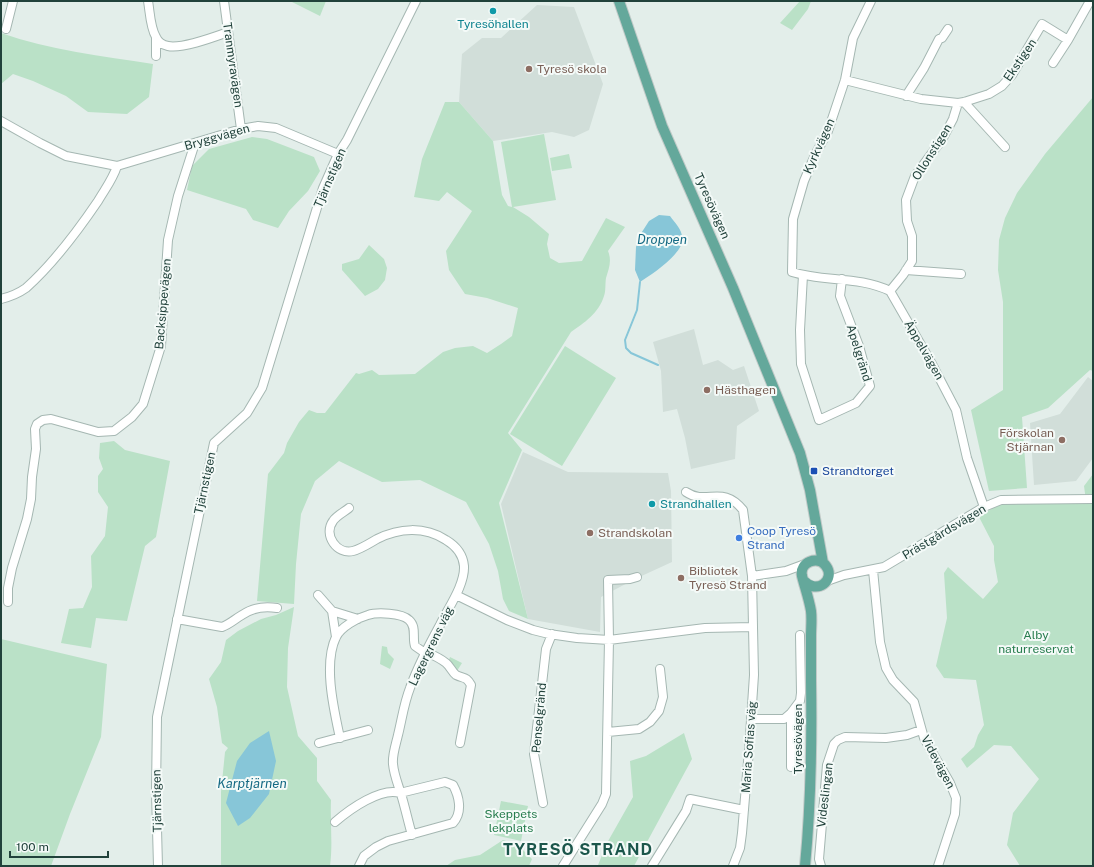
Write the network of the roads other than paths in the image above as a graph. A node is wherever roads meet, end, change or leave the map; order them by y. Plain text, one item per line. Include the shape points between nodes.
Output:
1 (13, 1) edge
2 (148, 1) edge
3 (224, 1) edge
4 (416, 1) edge
5 (619, 1) edge
6 (871, 1) edge
7 (1090, 1) edge
8 (6, 29) dead end
9 (948, 29) dead end
10 (228, 32) junction
11 (156, 38) junction
12 (1068, 40) junction
13 (156, 56) dead end
14 (1053, 64) dead end
15 (845, 80) junction
16 (906, 96) junction
17 (961, 102) junction
18 (1, 121) edge
19 (242, 129) junction
20 (196, 143) junction
21 (1005, 147) dead end
22 (338, 154) junction
23 (117, 166) junction
24 (906, 270) junction
25 (961, 274) dead end
26 (804, 276) junction
27 (842, 279) junction
28 (890, 291) junction
29 (1, 299) edge
30 (787, 419) junction
31 (686, 492) dead end
32 (1093, 499) edge
33 (984, 506) junction
34 (349, 508) dead end
35 (807, 563) junction
36 (826, 566) junction
37 (873, 570) junction
38 (786, 571) junction
39 (844, 574) junction
40 (752, 576) junction
41 (636, 577) dead end
42 (803, 579) junction
43 (823, 584) junction
44 (318, 595) dead end
45 (456, 595) junction
46 (8, 602) dead end
47 (277, 608) dead end
48 (332, 611) junction
49 (811, 612) junction
50 (177, 619) junction
51 (358, 619) junction
52 (753, 627) junction
53 (552, 634) junction
54 (800, 635) dead end
55 (336, 637) junction
56 (609, 640) junction
57 (426, 653) junction
58 (660, 669) dead end
59 (791, 713) junction
60 (751, 718) junction
61 (368, 730) dead end
62 (921, 730) junction
63 (608, 732) junction
64 (340, 738) junction
65 (319, 743) dead end
66 (460, 743) dead end
67 (791, 767) dead end
68 (400, 793) junction
69 (543, 803) dead end
70 (744, 810) junction
71 (335, 822) dead end
72 (412, 835) junction
73 (158, 866) edge
74 (359, 866) edge
75 (563, 866) edge
76 (652, 866) edge
77 (733, 866) edge
78 (805, 866) edge
79 (821, 866) edge
80 (938, 866) edge

1 - 8 street
2 - 11 street
3 - 10 street, Tranmyravägen
4 - 22 street, Tjärnstigen
5 - 30 main road, Tyresövägen via 662,126
6 - 15 street, Kyrkvägen via 853,38
7 - 12 street
9 - 16 street via 942,38 938,39
10 - 11 street via 174,46 160,43
10 - 19 street, Tranmyravägen
11 - 13 street
12 - 14 street
12 - 17 street, Ekstigen via 1042,24 1012,75 1002,86 989,94
15 - 16 street, Ekstigen
15 - 26 street, Kyrkvägen via 828,131 804,181 793,219 792,272
16 - 17 street, Ekstigen
17 - 21 street
17 - 24 street, Ollonstigen via 943,138 915,176 906,200 907,222 912,236 912,261
18 - 23 street via 66,156
19 - 20 street, Bryggvägen
19 - 22 street, Bryggvägen via 258,126 276,128
20 - 23 street, Bryggvägen
20 - 46 street, Backsippevägen via 178,196 168,240 161,346 142,404 132,417 114,431 98,432 51,419 37,424 30,504 12,568
22 - 50 street, Tjärnstigen via 323,188 262,388 247,413 214,443
23 - 29 street via 111,180 80,228 58,255 25,288
24 - 25 street
24 - 28 street, Ollonstigen
26 - 27 street
26 - 27 street, Apelgränd via 800,330 801,364 819,420 856,403 870,386 859,346 840,296
27 - 28 street via 880,286
28 - 33 street, Äppelvägen via 956,410 967,458
30 - 35 main road, Tyresövägen via 806,491 815,544
30 - 36 main road, Tyresövägen via 810,490
31 - 40 street via 701,497 726,497 739,506 744,515
32 - 33 street, Prästgårdsvägen via 1001,500
33 - 37 street, Prästgårdsvägen via 884,567
34 - 45 street via 333,521 330,527 329,534 338,548 353,551 384,536 405,530 433,533 453,545 462,557 463,578
35 - 36 main road via 818,560
35 - 38 street
35 - 42 main road, Tyresövägen via 803,569
36 - 39 street, Prästgårdsvägen
36 - 43 main road, Tyresövägen via 829,574
37 - 39 street, Prästgårdsvägen
37 - 62 street, Videvägen via 880,642 886,668 893,680 914,702
38 - 40 street
38 - 42 street
39 - 43 street, Prästgårdsvägen
40 - 52 street
41 - 56 street via 608,580
42 - 43 main road via 811,586
42 - 49 main road, Tyresövägen
43 - 49 main road, Tyresövägen
44 - 48 street
45 - 53 street, Lagergrens väg via 507,620
45 - 57 street, Lagergrens väg
47 - 50 street via 268,606 251,610 222,627
48 - 51 street
48 - 55 street
49 - 78 main road, Tyresövägen via 811,783
50 - 73 street, Tjärnstigen via 157,717
51 - 55 street via 344,627
51 - 57 street via 369,614 401,615 408,619 413,627 415,646
52 - 56 street, Lagergrens väg via 705,628
52 - 60 street, Maria Sofias väg via 754,674
53 - 56 street, Lagergrens väg
53 - 69 street, Penselgränd via 546,649 534,754
54 - 59 street via 800,701
55 - 64 street via 330,663 331,686
56 - 63 street
57 - 66 street via 442,660 471,685
57 - 68 street, Lagergrens väg via 404,707 393,762
58 - 63 street via 664,697 659,711 650,722 639,729
59 - 60 street via 784,719
59 - 67 street
60 - 70 street, Maria Sofias väg
61 - 64 street
62 - 79 street, Videslingan via 886,738 845,736 834,744 827,766 819,859
62 - 80 street, Videvägen via 928,748 950,783 956,798 955,814
63 - 75 street via 606,794
64 - 65 street
68 - 71 street via 371,798
68 - 72 street
68 - 72 street via 445,782 453,785 457,793 457,819 453,823
70 - 76 street via 690,799 686,811
70 - 77 street, Maria Sofias väg via 741,840
72 - 74 street via 376,847 364,856

